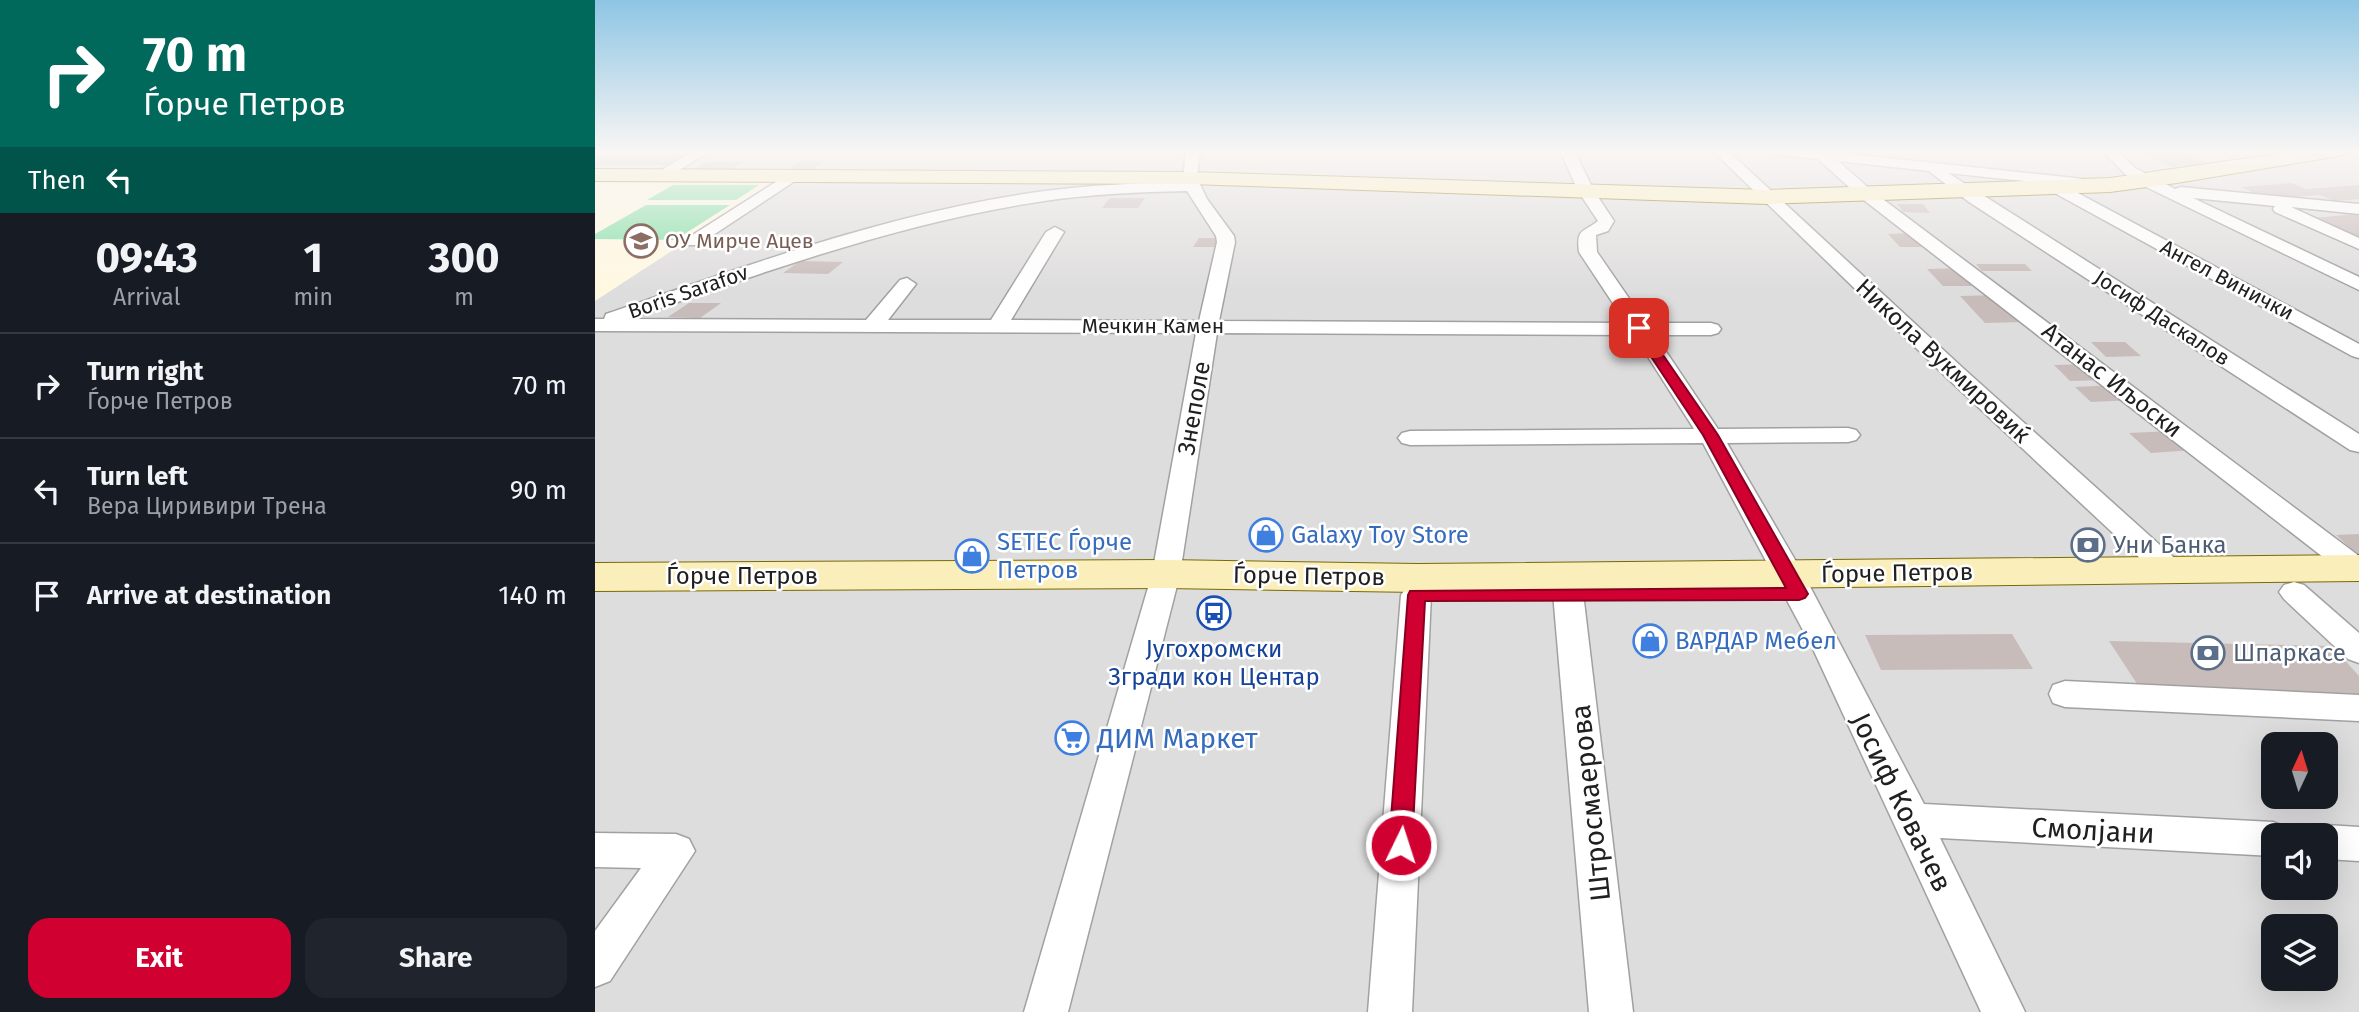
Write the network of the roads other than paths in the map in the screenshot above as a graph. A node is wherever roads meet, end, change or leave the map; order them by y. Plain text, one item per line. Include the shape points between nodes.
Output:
1 (760, 197) edge
2 (1039, 197) edge
3 (1198, 197) edge
4 (1590, 197) edge
5 (1767, 197) edge
6 (1871, 197) edge
7 (1974, 197) edge
8 (2074, 197) edge
9 (2179, 197) edge
10 (2244, 197) edge
11 (2258, 199) junction
12 (2359, 209) edge
13 (1055, 232) dead end
14 (692, 241) dead end
15 (2359, 244) edge
16 (907, 284) dead end
17 (2359, 284) edge
18 (595, 324) edge
19 (1208, 325) junction
20 (872, 326) junction
21 (999, 326) junction
22 (1639, 328) junction
23 (1711, 329) dead end
24 (2359, 352) edge
25 (1710, 435) junction
26 (1848, 435) dead end
27 (1410, 438) dead end
28 (2359, 445) edge
29 (2170, 570) junction
30 (2358, 576) edge
31 (595, 577) edge
32 (1163, 584) junction
33 (1794, 584) junction
34 (2294, 592) junction
35 (1568, 593) junction
36 (1416, 595) junction
37 (595, 598) edge
38 (2359, 651) edge
39 (2065, 695) dead end
40 (2359, 708) edge
41 (1913, 820) junction
42 (2261, 838) edge
43 (2338, 843) edge
44 (2359, 844) edge
45 (595, 850) edge
46 (595, 966) edge
47 (1046, 1012) edge
48 (1390, 1012) edge
49 (1611, 1012) edge
50 (2003, 1012) edge

1 - 14 street
2 - 18 street, Boris Sarafov via 967,208 869,233
3 - 19 street, Знеполе via 1226,242
4 - 22 street, Јосиф Ковачев via 1606,220 1589,232 1588,252
5 - 29 street, Никола Вукмировиќ
6 - 30 street, Aтанас Иљоски
7 - 28 street, Јосиф Даскалов
8 - 24 street, Ангел Винички
9 - 17 street
10 - 11 street
11 - 12 street
11 - 15 street
13 - 21 street
16 - 20 street
18 - 20 street, Мечкин Камен
19 - 21 street, Мечкин Камен
19 - 22 street, Мечкин Камен
19 - 32 street, Знеполе
20 - 21 street, Мечкин Камен
22 - 23 street, Мечкин Камен
22 - 25 street, Јосиф Ковачев
25 - 26 street
25 - 27 street
25 - 33 street, Јосиф Ковачев
29 - 30 street, Ѓорче Петров
29 - 33 street, Ѓорче Петров
30 - 34 street, Ѓорче Петров
31 - 32 street, Ѓорче Петров
32 - 33 street, Ѓорче Петров via 1418,578
32 - 36 street, Ѓорче Петров
32 - 37 street, Ѓорче Петров
32 - 47 street, Знеполе
33 - 34 street, Ѓорче Петров
33 - 35 street, Ѓорче Петров
33 - 41 street, Јосиф Ковачев
34 - 38 street
35 - 36 street, Ѓорче Петров
35 - 49 street, Штросмаерова
36 - 48 street
39 - 40 street
41 - 42 street, Смолјани
41 - 50 street, Јосиф Ковачев
43 - 44 street
45 - 46 street via 676,850

